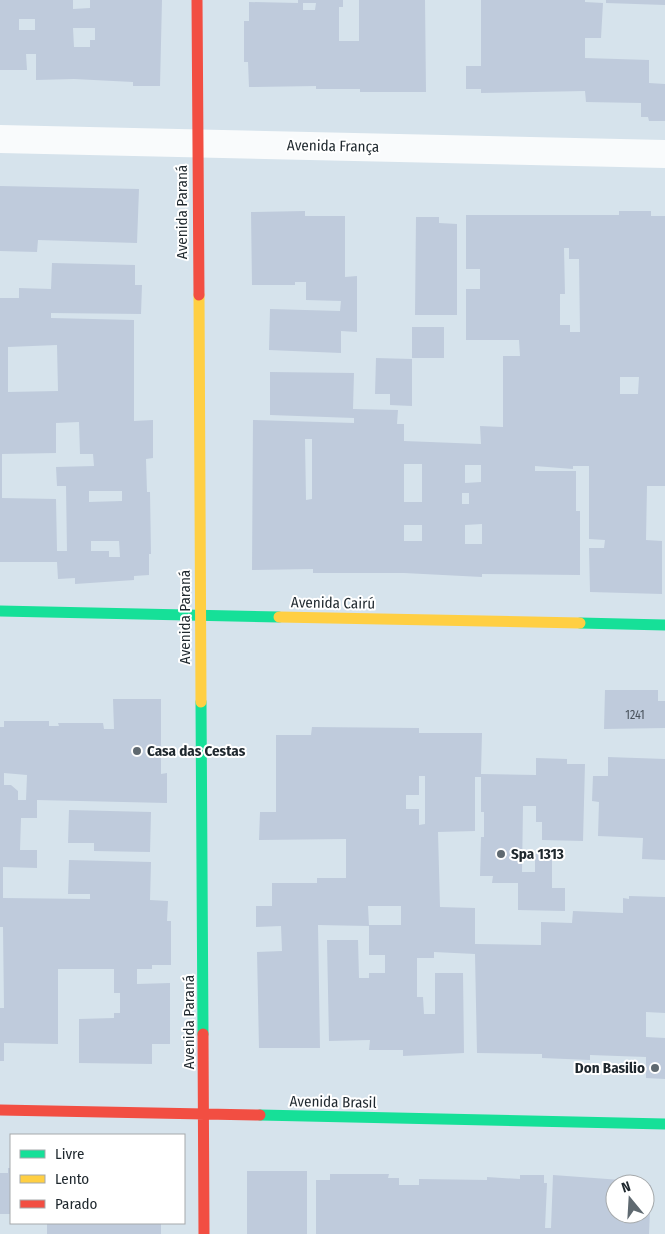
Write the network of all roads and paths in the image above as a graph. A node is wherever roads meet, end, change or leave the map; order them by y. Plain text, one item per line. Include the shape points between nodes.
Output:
1 (196, 0) edge
2 (0, 139) edge
3 (196, 142) junction
4 (665, 154) edge
5 (0, 611) edge
6 (200, 615) junction
7 (665, 625) edge
8 (0, 1110) edge
9 (204, 1114) junction
10 (665, 1124) edge
11 (204, 1234) edge

1 - 3 main road, Avenida Paraná
2 - 3 street, Avenida França
3 - 4 street, Avenida França
3 - 6 main road, Avenida Paraná
5 - 6 main road, Avenida Cairú
6 - 7 main road, Avenida Cairú
6 - 9 main road, Avenida Paraná
8 - 9 main road, Avenida Brasil
9 - 10 main road, Avenida Brasil
9 - 11 main road, Avenida Paraná

